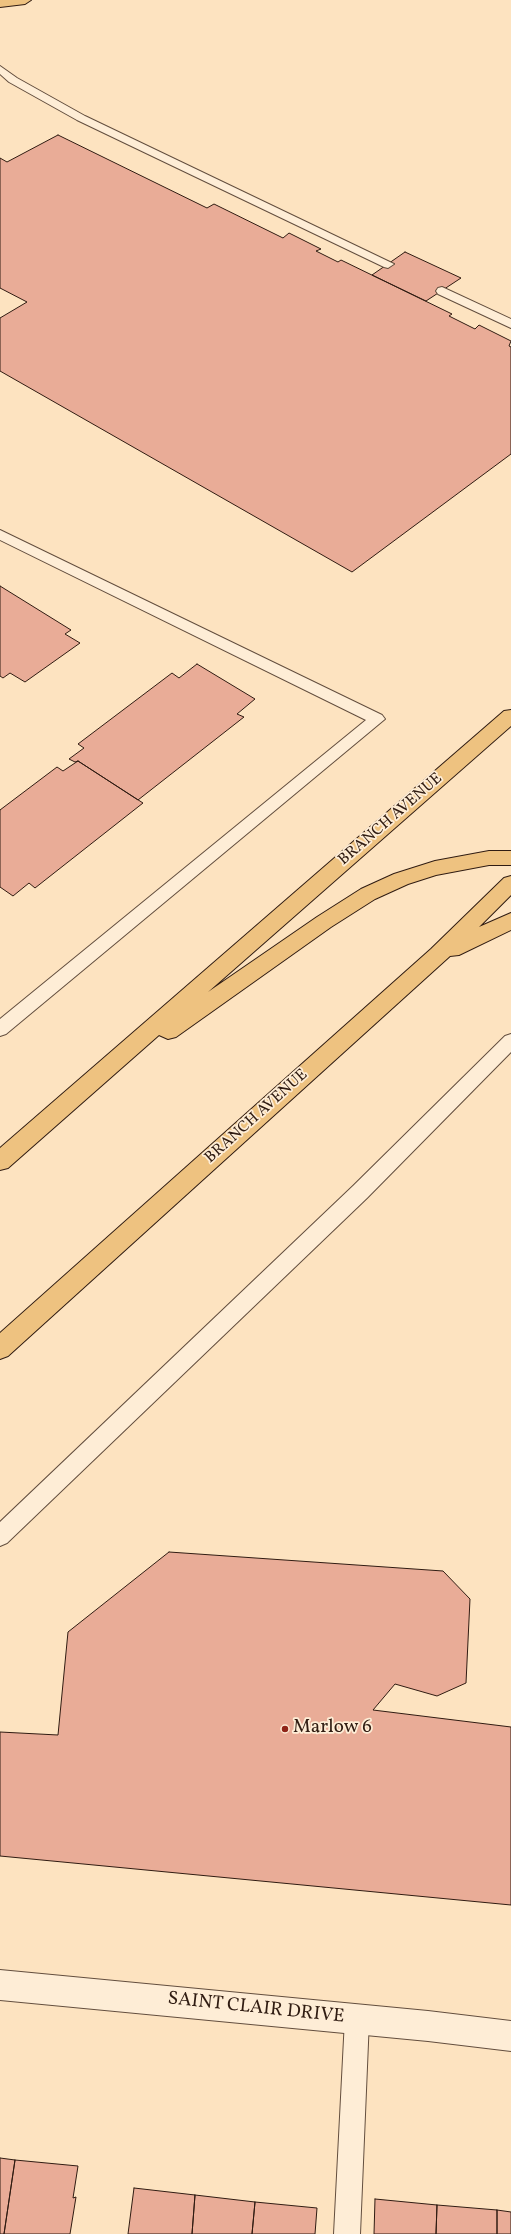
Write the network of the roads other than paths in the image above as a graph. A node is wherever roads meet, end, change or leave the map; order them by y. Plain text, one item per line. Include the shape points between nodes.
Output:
1 (25, 0) edge
2 (0, 3) edge
3 (0, 69) edge
4 (388, 264) dead end
5 (442, 291) dead end
6 (511, 324) edge
7 (0, 534) edge
8 (511, 716) edge
9 (511, 858) edge
10 (511, 883) edge
11 (511, 921) edge
12 (438, 955) junction
13 (0, 1029) edge
14 (511, 1041) edge
15 (75, 1096) junction
16 (0, 1161) edge
17 (0, 1348) edge
18 (0, 1536) edge
19 (0, 1985) edge
20 (357, 2019) junction
21 (511, 2036) edge
22 (347, 2234) edge

1 - 2 main road
3 - 4 lane via 13,80 80,118
5 - 6 lane
7 - 13 lane via 377,719
8 - 15 main road, BRANCH AVENUE
9 - 15 main road via 489,858 435,868 401,879 368,894
10 - 12 main road, BRANCH AVENUE
11 - 12 main road
12 - 17 main road, BRANCH AVENUE
14 - 18 lane via 360,1192
15 - 16 main road, BRANCH AVENUE
19 - 20 street, SAINT CLAIR DRIVE
20 - 21 street, SAINT CLAIR DRIVE
20 - 22 lane

